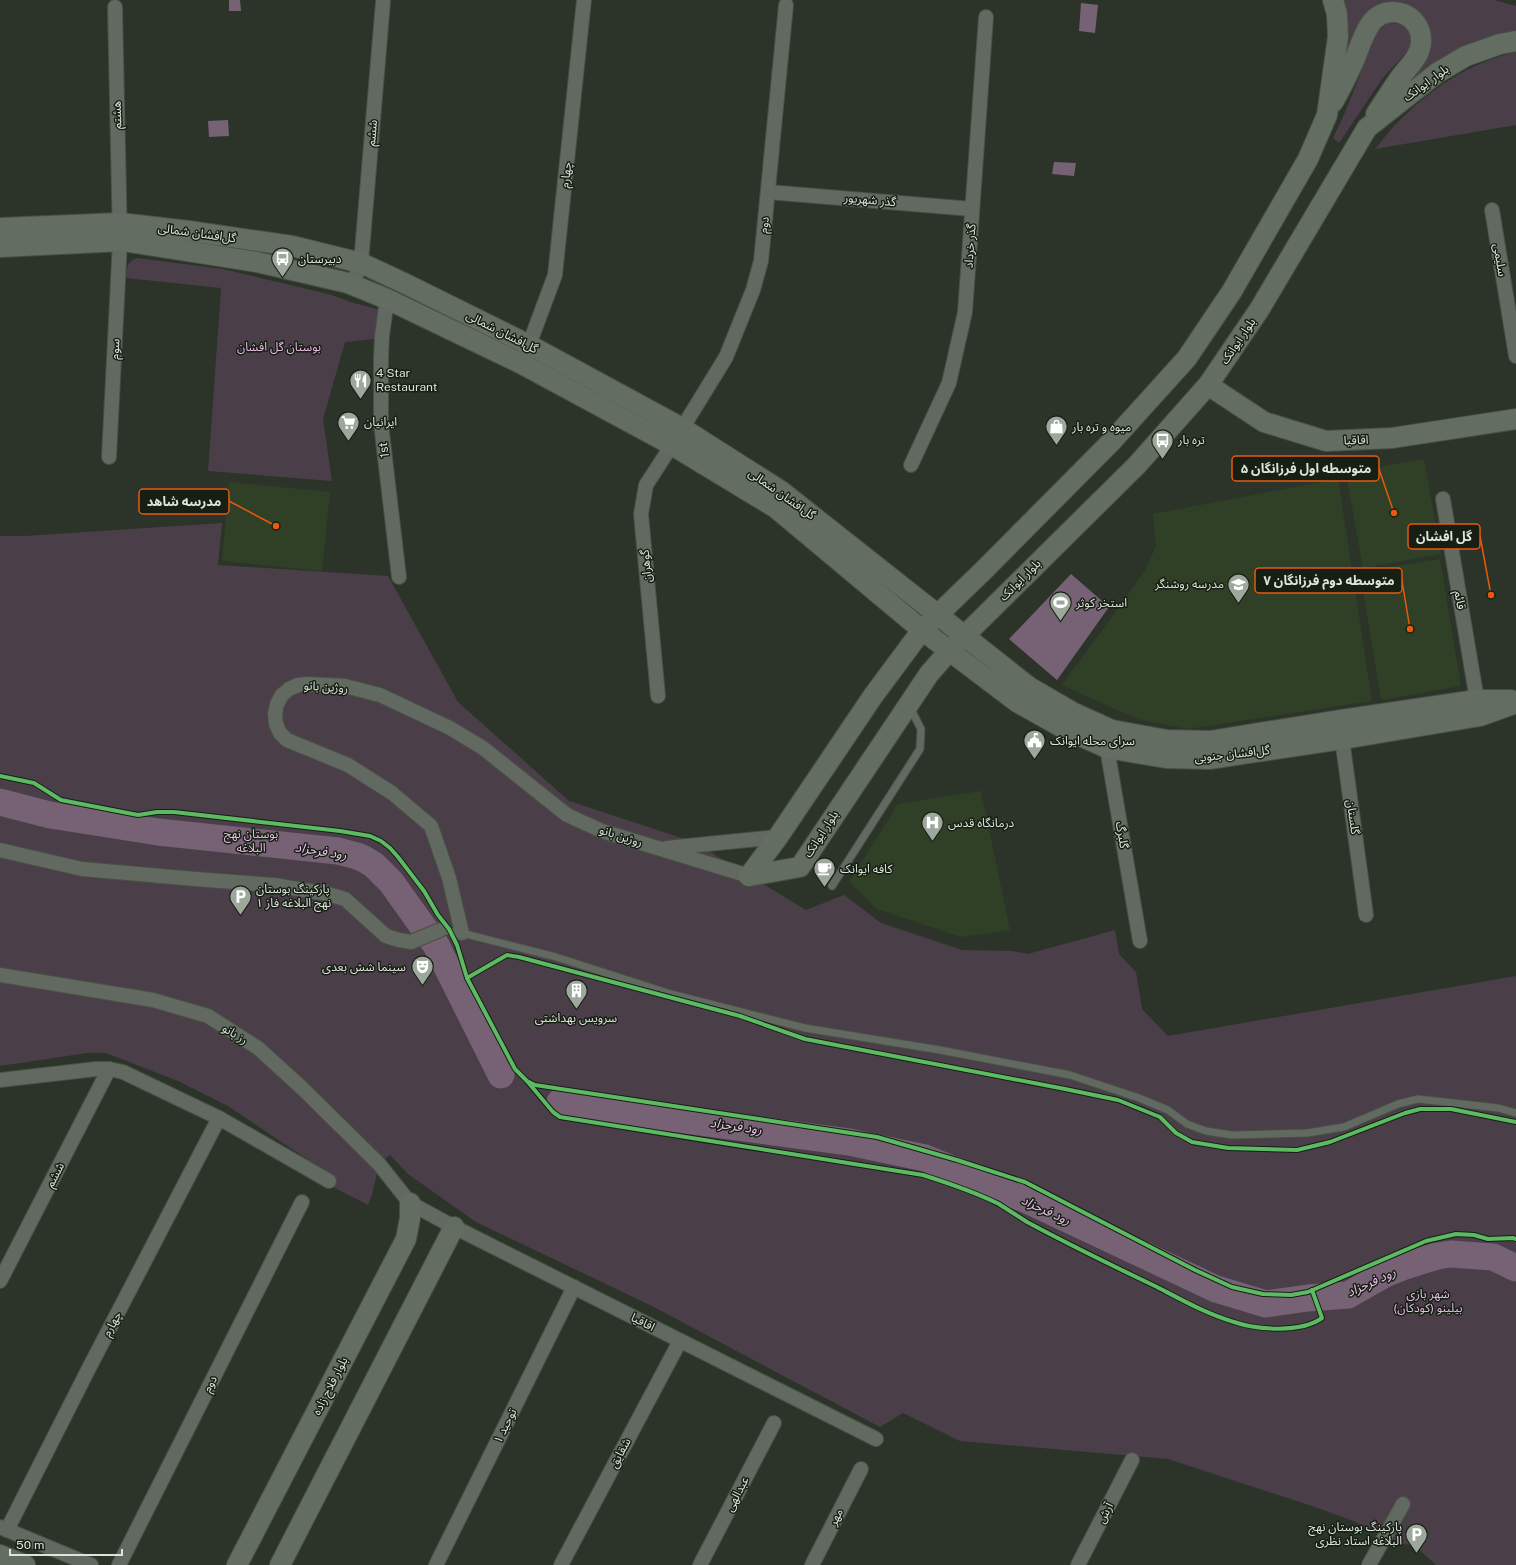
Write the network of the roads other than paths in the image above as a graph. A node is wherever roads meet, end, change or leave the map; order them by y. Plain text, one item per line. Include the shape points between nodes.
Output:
1 (584, 0) edge
2 (1333, 0) edge
3 (383, 2) dead end
4 (786, 5) dead end
5 (115, 7) dead end
6 (986, 17) dead end
7 (1516, 41) edge
8 (1327, 115) junction
9 (1367, 128) junction
10 (768, 192) junction
11 (972, 208) junction
12 (1492, 210) dead end
13 (0, 228) edge
14 (120, 232) junction
15 (0, 247) edge
16 (361, 264) junction
17 (352, 286) junction
18 (387, 299) junction
19 (529, 345) junction
20 (1516, 356) edge
21 (522, 364) junction
22 (1208, 385) junction
23 (1516, 419) edge
24 (682, 428) junction
25 (672, 445) junction
26 (110, 457) dead end
27 (911, 465) dead end
28 (1443, 500) dead end
29 (399, 577) dead end
30 (938, 614) junction
31 (922, 630) junction
32 (964, 636) junction
33 (949, 651) junction
34 (658, 696) dead end
35 (1477, 700) junction
36 (1516, 700) edge
37 (908, 703) junction
38 (1516, 703) edge
39 (1340, 720) junction
40 (1110, 739) junction
41 (1342, 739) junction
42 (778, 836) junction
43 (661, 848) junction
44 (0, 850) edge
45 (749, 876) junction
46 (832, 886) dead end
47 (1366, 914) dead end
48 (440, 930) joint
49 (462, 933) junction
50 (1140, 941) dead end
51 (0, 975) edge
52 (109, 1069) junction
53 (0, 1080) edge
54 (1516, 1113) edge
55 (219, 1118) junction
56 (329, 1181) dead end
57 (302, 1202) dead end
58 (410, 1203) junction
59 (454, 1227) junction
60 (0, 1280) edge
61 (574, 1287) junction
62 (680, 1341) junction
63 (774, 1423) dead end
64 (876, 1440) dead end
65 (1132, 1460) dead end
66 (861, 1469) dead end
67 (1403, 1504) dead end
68 (3, 1529) edge
69 (0, 1555) edge
70 (25, 1565) edge
71 (91, 1565) edge
72 (119, 1565) edge
73 (237, 1565) edge
74 (280, 1565) edge
75 (436, 1565) edge
76 (561, 1565) edge
77 (700, 1565) edge
78 (812, 1565) edge
79 (1078, 1565) edge
80 (1369, 1565) edge

1 - 19 street, چهارم via 555,275
2 - 8 main road via 1337,14 1338,37
3 - 16 street, ششم
4 - 10 street, دوم
5 - 14 street, هشتم
6 - 11 street, گذر خرداد
7 - 9 main road, بلوار ایوانک via 1466,56 1438,73
8 - 9 main road via 1372,22 1389,13 1406,15 1416,21 1421,44 1417,55
8 - 30 main road via 1308,158 1232,291 1187,358 1107,446
9 - 22 main road, بلوار ایوانک via 1259,310
10 - 11 street, گذر شهریور
10 - 24 street, دوم via 761,261 754,290 726,357
11 - 27 street, گذر خرداد via 965,312 948,383
12 - 20 street, سلیمی
13 - 14 main road, گل‌افشان شمالی
14 - 15 main road, گل‌افشان شمالی
14 - 16 main road, گل‌افشان شمالی via 189,231 292,246
14 - 17 main road, گل‌افشان شمالی
14 - 26 street, سوم
16 - 17 street, ششم
16 - 19 main road, گل‌افشان شمالی
17 - 18 main road, گل‌افشان شمالی
18 - 21 main road, گل‌افشان شمالی
18 - 29 street, 1st via 380,358 381,424
19 - 21 street, چهارم
19 - 24 main road, گل‌افشان شمالی
21 - 25 main road, گل‌افشان شمالی
22 - 23 main road, اقاقیا via 1264,422 1326,441 1392,438
22 - 32 main road, بلوار ایوانک via 1137,464
24 - 25 street, دوم
24 - 30 main road, گل‌افشان شمالی via 781,491
25 - 31 main road, گل‌افشان شمالی via 776,508
25 - 34 street, گوهران via 646,485 641,514
28 - 35 street, قائم
30 - 31 main road
30 - 32 main road, گل‌افشان شمالی
31 - 33 main road, گل‌افشان شمالی
31 - 42 main road via 873,696
32 - 33 main road, بلوار ایوانک
32 - 40 main road, گل‌افشان جنوبی via 1029,687 1072,712
33 - 37 main road, بلوار ایوانک
33 - 40 main road, گل‌افشان جنوبی via 1017,702 1065,729
35 - 36 main road, گل‌افشان جنوبی
35 - 39 main road, گل‌افشان جنوبی
37 - 45 main road, بلوار ایوانک via 800,867
37 - 46 lane via 921,729 920,749
38 - 41 main road, گل‌افشان جنوبی via 1480,716
39 - 40 main road, گل‌افشان جنوبی via 1210,741
39 - 41 street, گلستان
40 - 41 main road, گل‌افشان جنوبی via 1166,758 1209,759
40 - 50 street, گلبرگ
41 - 47 street, گلستان
42 - 43 street
42 - 45 main road
43 - 45 street, روژین بانو
43 - 49 street, روژین بانو via 602,831 567,815 483,748 450,728 380,695 345,686 298,685 289,689 279,700 275,714 280,733 287,740 348,765 392,793 431,826 449,878
44 - 48 street via 82,869 274,884 328,894 345,899 386,936 399,940 414,941
48 - 49 lane
49 - 54 lane via 556,957 671,994 805,1028 1070,1075 1139,1098 1168,1110 1187,1124 1206,1131 1232,1135 1307,1134 1344,1127 1398,1104 1418,1099 1498,1108
51 - 58 street, رز بانو via 153,1000 208,1016 258,1048 302,1088 379,1164
52 - 53 street
52 - 55 street via 123,1072
52 - 60 street, ششم
55 - 56 street
55 - 68 street, چهارم
57 - 72 street, دوم
58 - 59 street, اقاقیا
58 - 73 main road, بلوار فلاح زاده via 406,1239
59 - 61 street, اقاقیا
59 - 74 main road
61 - 62 street, اقاقیا
61 - 75 street, توحید ۱
62 - 64 street, اقاقیا
62 - 76 street, شقایق
63 - 77 street, عبدالهی
65 - 79 street, آرش
66 - 78 street, مهر
67 - 80 street
68 - 71 street
69 - 70 main road

